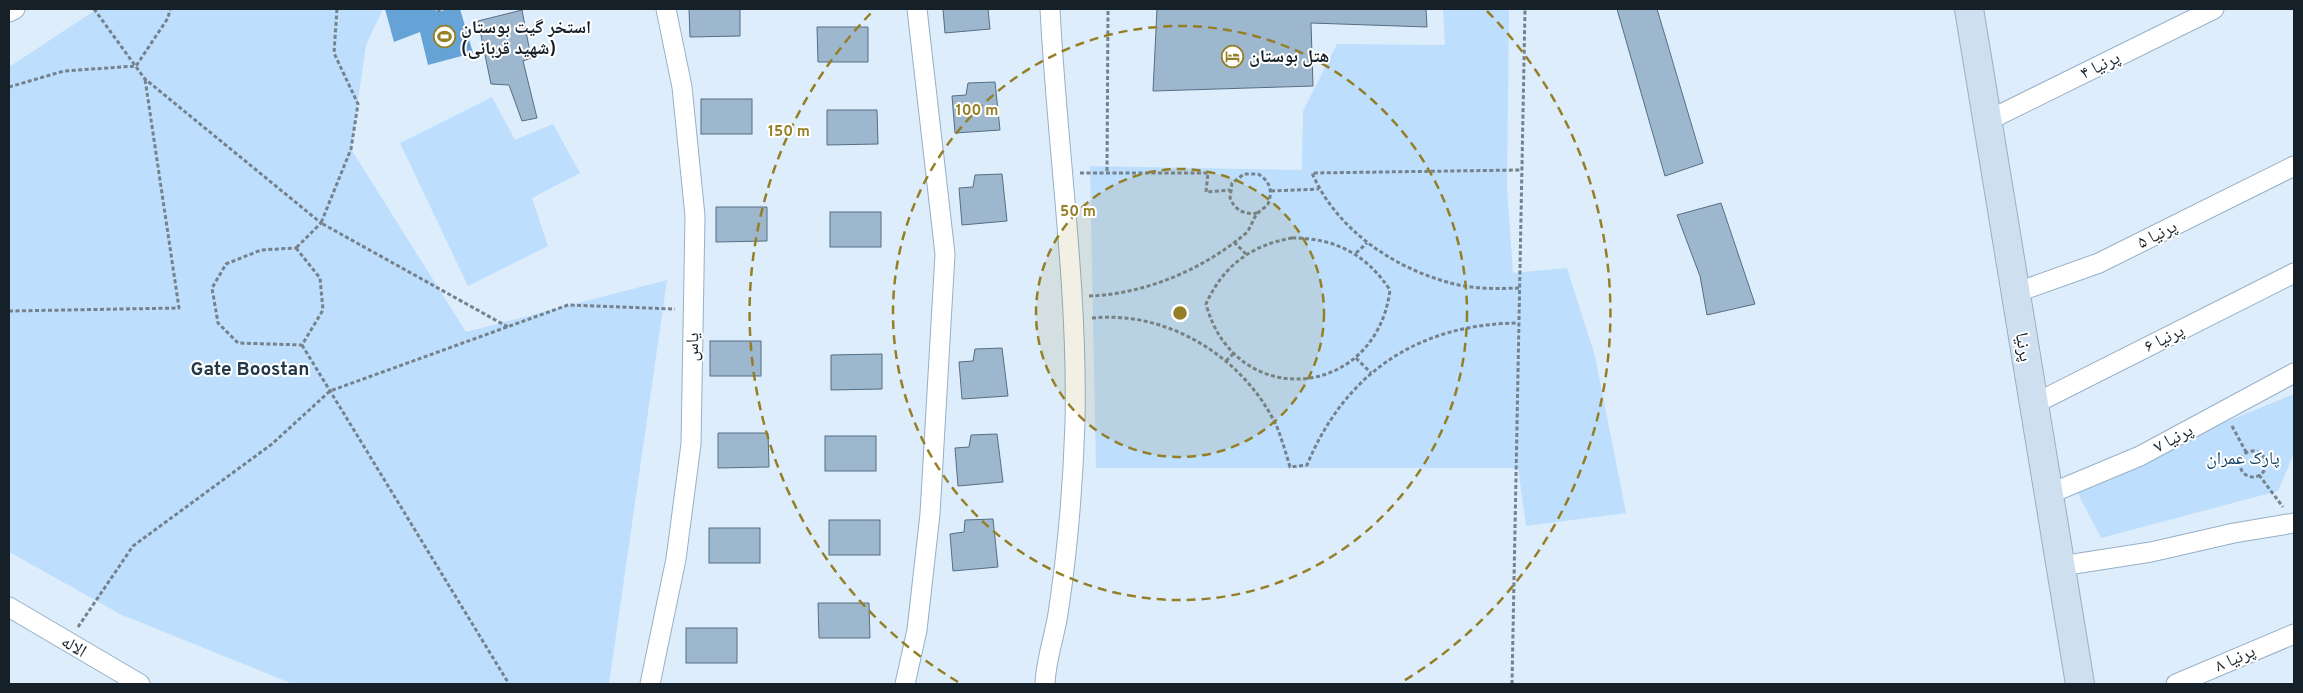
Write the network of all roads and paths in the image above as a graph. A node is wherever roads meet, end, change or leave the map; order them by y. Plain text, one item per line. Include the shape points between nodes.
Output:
1 (15, 9) edge
2 (94, 9) edge
3 (170, 9) edge
4 (336, 9) edge
5 (666, 9) edge
6 (916, 9) edge
7 (1050, 9) edge
8 (1108, 9) edge
9 (1525, 9) edge
10 (1968, 9) edge
11 (2214, 9) edge
12 (9, 12) edge
13 (136, 66) junction
14 (145, 79) junction
15 (9, 87) edge
16 (1987, 121) junction
17 (2294, 166) edge
18 (1521, 170) junction
19 (1107, 172) junction
20 (1062, 174) junction
21 (1319, 189) junction
22 (1230, 190) junction
23 (1271, 190) junction
24 (1257, 213) junction
25 (321, 223) junction
26 (1234, 242) junction
27 (1367, 243) junction
28 (296, 248) junction
29 (1356, 253) junction
30 (1246, 254) junction
31 (2294, 273) edge
32 (1519, 288) junction
33 (2015, 292) junction
34 (1072, 297) junction
35 (9, 310) edge
36 (693, 310) junction
37 (1073, 320) junction
38 (1518, 323) junction
39 (508, 327) junction
40 (302, 346) junction
41 (1233, 354) junction
42 (1356, 358) junction
43 (1226, 361) junction
44 (1371, 373) junction
45 (2294, 373) edge
46 (330, 391) junction
47 (2034, 404) junction
48 (2224, 411) junction
49 (2246, 452) junction
50 (2260, 475) junction
51 (2049, 494) junction
52 (2290, 517) edge
53 (2061, 566) junction
54 (9, 606) edge
55 (2294, 634) edge
56 (68, 642) junction
57 (140, 684) edge
58 (509, 684) edge
59 (650, 684) edge
60 (905, 684) edge
61 (1045, 684) edge
62 (1512, 684) edge
63 (2080, 684) edge
64 (2176, 684) edge

1 - 12 street
2 - 13 path
3 - 13 path via 168,18
4 - 25 path via 334,54 358,104 351,149
5 - 36 street, یاس via 682,87 695,216
6 - 60 street via 945,254 930,514 917,630
7 - 20 street
8 - 19 path
9 - 18 path
10 - 16 street, پرنیا
11 - 16 street, پرنیا ۴
13 - 14 path
13 - 15 path via 64,71
14 - 25 path
14 - 35 path via 179,308
16 - 33 street, پرنیا
17 - 33 street, پرنیا ۵ via 2099,263
18 - 21 path via 1312,173
18 - 32 path
19 - 20 path
19 - 22 path via 1208,172 1206,192
20 - 34 street
21 - 23 path
21 - 27 path via 1338,216
22 - 23 path via 1237,178 1251,173 1264,178
22 - 24 path via 1230,198 1237,209
23 - 24 path via 1268,204
24 - 26 path via 1247,232
25 - 28 path
25 - 39 path
26 - 30 path
26 - 34 path via 1199,265 1155,284 1114,294
27 - 29 path
27 - 32 path via 1393,260 1447,282 1494,289
28 - 40 path via 320,278 323,310
28 - 40 path via 261,250 226,264 212,288 218,323 238,343
29 - 30 path via 1325,240 1308,238 1275,241
29 - 42 path via 1381,276 1390,290 1388,306 1377,334
30 - 41 path via 1222,276 1206,304 1215,331
31 - 47 street, پرنیا ۶
32 - 38 path
33 - 47 street, پرنیا
34 - 37 street
36 - 39 path via 568,305
36 - 59 street, یاس via 691,444 676,559
37 - 43 path via 1120,318 1158,325 1187,336
37 - 61 street via 1072,485 1059,610 1046,665
38 - 44 path via 1473,326 1429,338
38 - 62 path
39 - 46 path
40 - 46 path
41 - 42 path via 1270,375 1298,379 1329,373
41 - 43 path
42 - 44 path
43 - 44 path via 1267,408 1290,467 1307,465 1340,406
45 - 48 street, پرنیا ۷
46 - 56 path via 272,444 133,546
46 - 58 path
47 - 51 street, پرنیا
48 - 49 path
48 - 51 street, پرنیا ۷ via 2140,456
49 - 50 path via 2258,451 2266,460
49 - 50 path via 2239,462 2243,473 2254,477
50 - 52 path
51 - 53 street, پرنیا
52 - 53 street via 2151,552
53 - 63 street, پرنیا
54 - 56 street, الاله
55 - 64 street, پرنیا ۸
56 - 57 street, الاله

